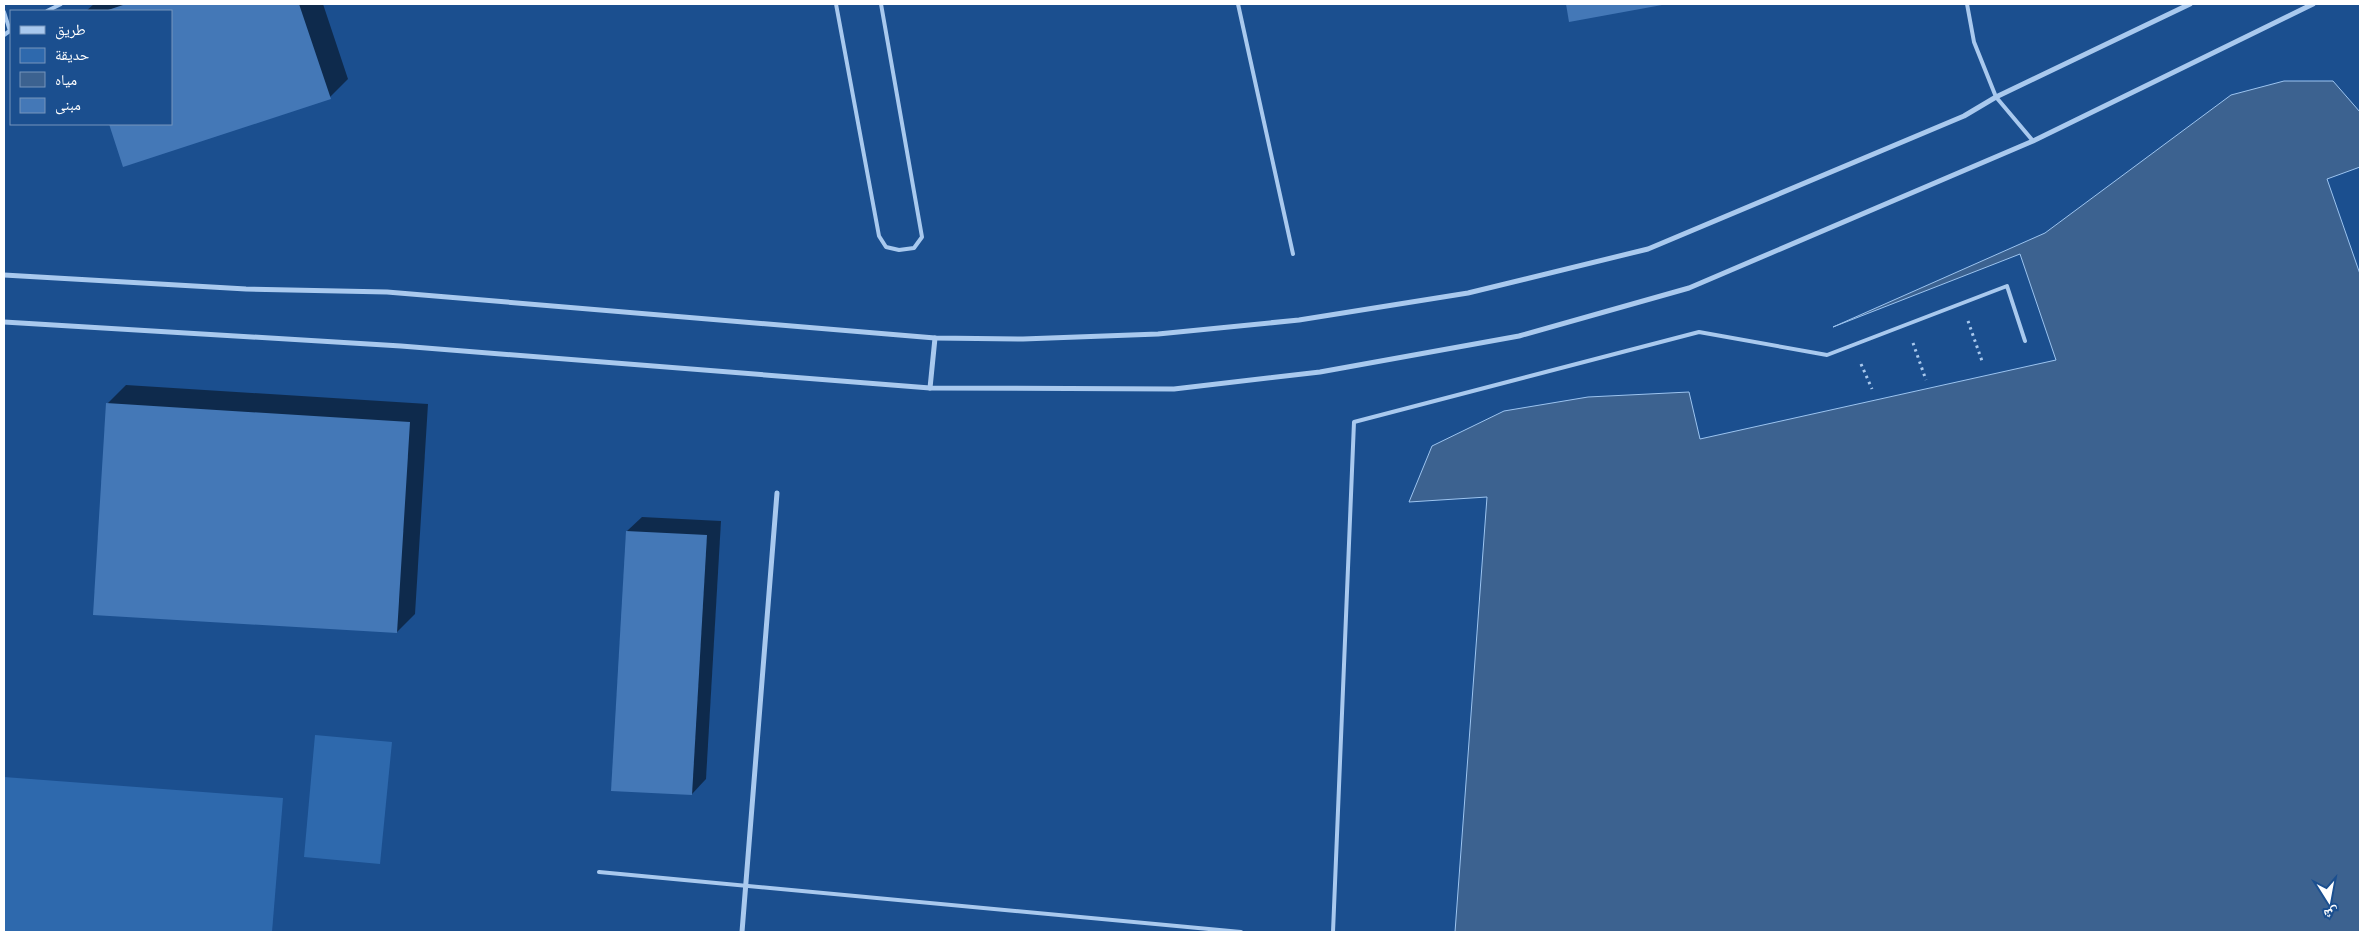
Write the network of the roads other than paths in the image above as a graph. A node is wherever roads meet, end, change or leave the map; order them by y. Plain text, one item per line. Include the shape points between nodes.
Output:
1 (62, 4) edge
2 (836, 4) edge
3 (881, 4) edge
4 (1238, 4) edge
5 (1967, 4) edge
6 (2190, 4) edge
7 (2313, 4) edge
8 (49, 10) edge
9 (4, 12) edge
10 (10, 28) edge
11 (1996, 97) junction
12 (2033, 141) junction
13 (1294, 254) dead end
14 (4, 275) edge
15 (4, 322) edge
16 (935, 338) junction
17 (2025, 341) dead end
18 (930, 388) junction
19 (777, 493) dead end
20 (599, 872) dead end
21 (746, 885) junction
22 (742, 932) edge
23 (1241, 932) edge
24 (1333, 932) edge

1 - 8 lane
2 - 3 lane via 879,236 886,248 899,250 914,248 922,237
4 - 13 lane
5 - 11 lane via 1974,42
6 - 11 street
7 - 12 street
9 - 10 lane
11 - 12 lane
11 - 16 street via 1964,116 1648,249 1468,293 1299,320 1158,334 1024,340
12 - 18 street via 1689,288 1519,336 1320,372 1174,389
14 - 16 street via 246,289 388,292
15 - 18 street via 401,346
16 - 18 street
17 - 24 lane via 2007,286 1827,355 1699,332 1354,422
19 - 21 street
20 - 21 lane
21 - 22 street
21 - 23 lane

